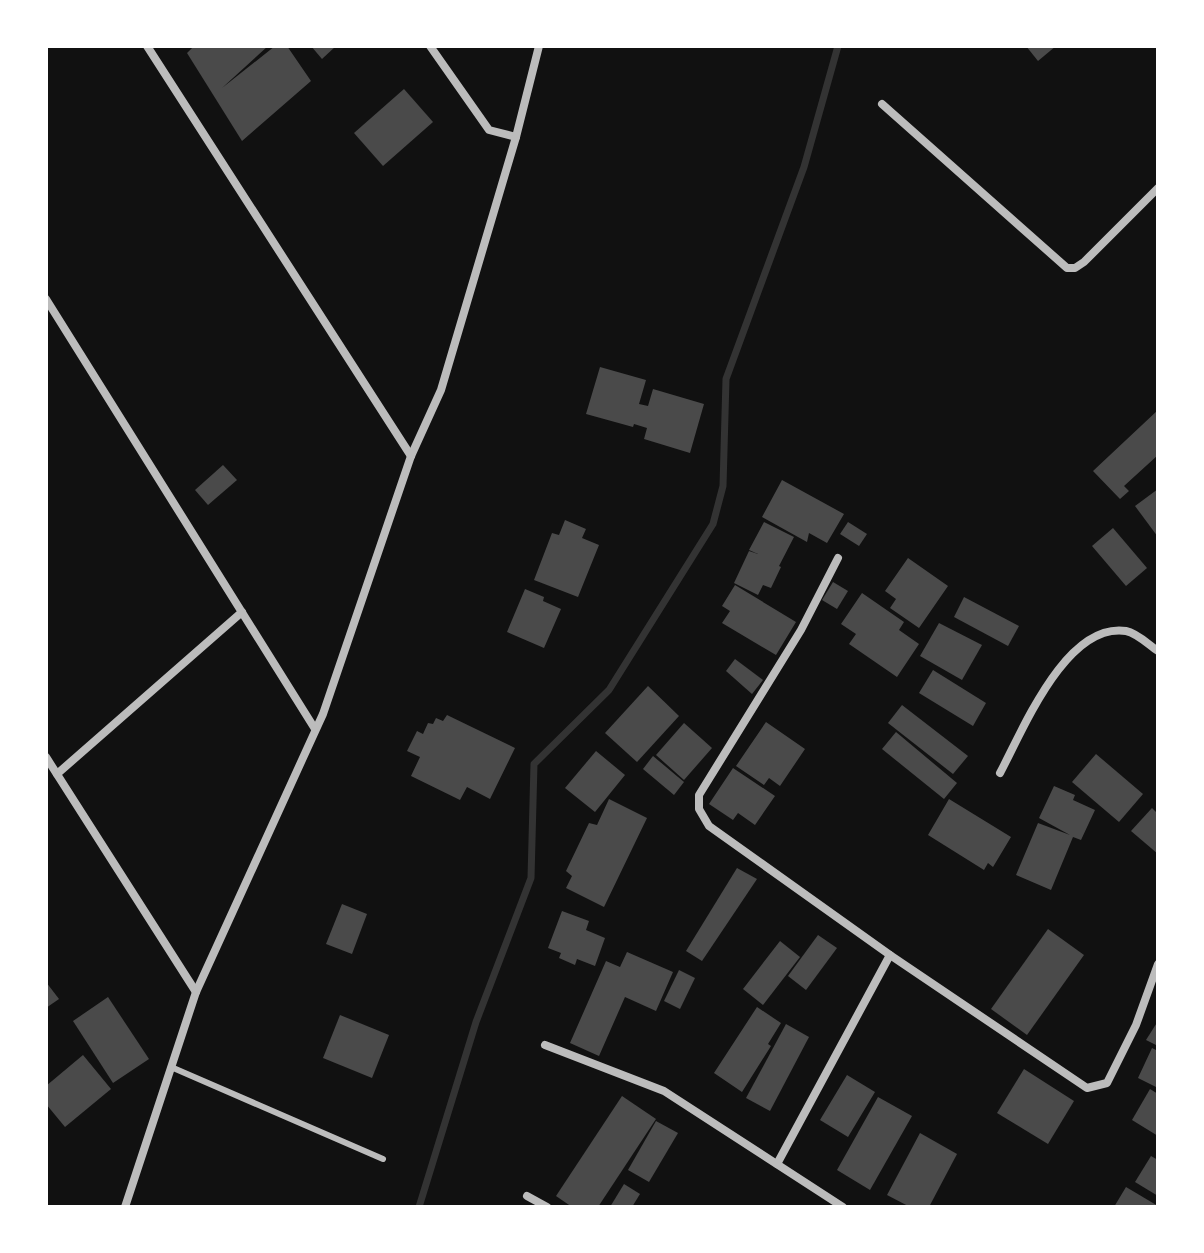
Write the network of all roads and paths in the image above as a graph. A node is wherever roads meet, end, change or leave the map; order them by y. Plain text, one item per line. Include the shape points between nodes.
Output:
1 (147, 46) edge
2 (430, 46) edge
3 (539, 46) edge
4 (882, 104) dead end
5 (516, 137) junction
6 (1158, 188) edge
7 (46, 299) edge
8 (411, 456) junction
9 (838, 558) dead end
10 (242, 612) junction
11 (1158, 651) edge
12 (315, 729) junction
13 (46, 757) edge
14 (52, 773) edge
15 (1000, 773) dead end
16 (890, 955) junction
17 (1158, 964) edge
18 (196, 992) junction
19 (545, 1045) dead end
20 (171, 1067) junction
21 (383, 1159) dead end
22 (777, 1164) junction
23 (527, 1196) dead end
24 (125, 1207) edge
25 (547, 1207) edge
26 (843, 1207) edge

1 - 8 street
2 - 5 street via 489,130
3 - 5 street
4 - 6 street via 1067,268 1084,262
5 - 8 street via 441,390
7 - 10 street
8 - 12 street
9 - 16 street via 801,630 699,795 699,809 709,826
10 - 12 street
10 - 14 street
11 - 15 street via 1130,631 1111,631 1088,641 1056,670
12 - 18 street
13 - 14 street
14 - 18 street
16 - 17 street via 1087,1088 1107,1083
16 - 22 street
18 - 20 street
19 - 22 street via 664,1091
20 - 21 lane
20 - 24 street
22 - 26 street
23 - 25 street

